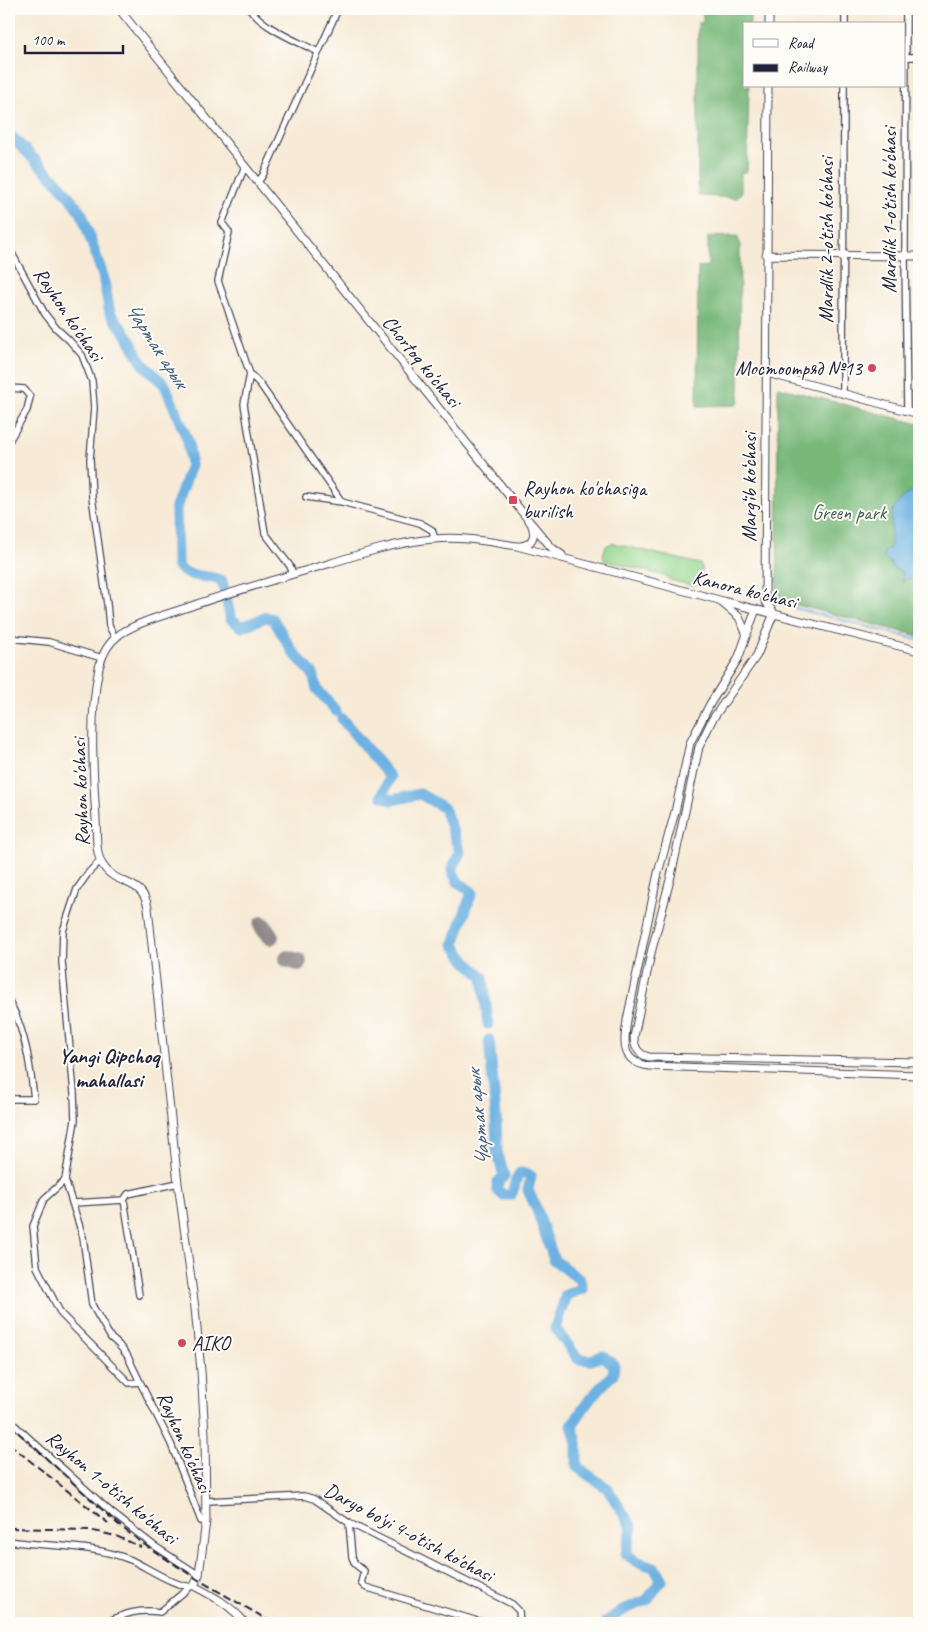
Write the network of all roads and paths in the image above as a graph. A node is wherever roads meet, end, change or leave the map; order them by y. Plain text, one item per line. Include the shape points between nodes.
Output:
1 (119, 9) edge
2 (250, 9) edge
3 (338, 9) edge
4 (769, 9) edge
5 (845, 9) edge
6 (906, 9) edge
7 (769, 22) edge
8 (845, 22) edge
9 (906, 22) edge
10 (318, 52) junction
11 (906, 56) edge
12 (919, 57) edge
13 (768, 88) edge
14 (844, 88) edge
15 (905, 88) edge
16 (245, 166) junction
17 (258, 182) junction
18 (9, 248) edge
19 (766, 255) junction
20 (842, 255) junction
21 (905, 256) junction
22 (919, 256) edge
23 (767, 373) junction
24 (250, 374) junction
25 (9, 388) edge
26 (843, 394) junction
27 (907, 411) junction
28 (919, 414) edge
29 (9, 441) edge
30 (306, 497) dead end
31 (342, 502) junction
32 (530, 522) junction
33 (434, 539) junction
34 (517, 546) junction
35 (564, 557) junction
36 (293, 574) junction
37 (719, 600) junction
38 (765, 601) junction
39 (756, 609) junction
40 (774, 613) junction
41 (747, 635) junction
42 (9, 638) edge
43 (116, 638) junction
44 (919, 651) edge
45 (102, 658) junction
46 (100, 861) junction
47 (658, 873) junction
48 (671, 876) junction
49 (641, 951) junction
50 (651, 953) junction
51 (9, 1002) edge
52 (640, 1053) junction
53 (633, 1060) junction
54 (919, 1062) edge
55 (919, 1075) edge
56 (9, 1099) edge
57 (66, 1180) junction
58 (178, 1183) junction
59 (124, 1200) junction
60 (74, 1203) junction
61 (139, 1296) dead end
62 (140, 1382) junction
63 (9, 1420) edge
64 (207, 1501) junction
65 (206, 1521) junction
66 (348, 1523) junction
67 (9, 1541) edge
68 (199, 1575) junction
69 (192, 1586) junction
70 (105, 1623) edge
71 (245, 1623) edge
72 (484, 1623) edge
73 (520, 1623) edge

1 - 16 street, Chortoq ko'chasi
2 - 10 street via 267,25
3 - 10 street
4 - 7 street
5 - 8 street
6 - 9 street, Mardlik 1-o'tish ko'chasi
10 - 17 street
11 - 12 street
13 - 19 street
14 - 20 street, Mardlik 2-o'tish ko'chasi
15 - 21 street, Mardlik 1-o'tish ko'chasi
16 - 17 street, Chortoq ko'chasi
16 - 24 street via 222,223 229,232 218,281
17 - 32 street, Chortoq ko'chasi
18 - 43 street, Rayhon ko'chasi via 46,314 82,355 92,381 92,497 109,626
19 - 20 street
19 - 23 street, Marg‘ib ko‘chasi
20 - 21 street
20 - 26 street, Mardlik 2-o'tish ko'chasi
21 - 22 street
21 - 27 street, Mardlik 1-o'tish ko'chasi
23 - 26 street
23 - 38 street, Marg‘ib ko‘chasi
24 - 31 street
24 - 36 street via 244,404 265,534
25 - 29 street via 24,389 30,397
26 - 27 street
27 - 28 street
30 - 31 street
31 - 33 street via 420,523 432,530
32 - 34 street via 534,531 532,539 526,545
32 - 35 street, Chortoq ko'chasi
33 - 34 street, Rayhon ko'chasi
33 - 36 street, Rayhon ko'chasi via 409,542
34 - 35 street, Rayhon ko'chasi
35 - 37 street, Kanora ko'chasi
36 - 43 street, Rayhon ko'chasi via 137,625
37 - 39 street, Kanora ko'chasi
37 - 41 street via 739,617
38 - 39 street
38 - 40 street
39 - 40 street, Kanora ko'chasi
39 - 41 street
40 - 44 street, Kanora ko'chasi
40 - 48 street via 757,655 712,720 699,747
41 - 47 street via 733,668 690,743
42 - 45 street via 49,642
43 - 45 street, Rayhon ko'chasi
45 - 46 street, Rayhon ko'chasi via 97,680 93,743
46 - 57 street, Rayhon ko'chasi via 76,889 63,931 62,962 76,1110
46 - 58 street, Rayhon 1-o'tish ko'chasi via 112,875 137,887 147,903
47 - 48 street
47 - 49 street
48 - 50 street
49 - 50 street
49 - 53 street via 624,1042
50 - 52 street via 634,1037
51 - 56 street via 27,1049 34,1099
52 - 53 street
52 - 54 street via 649,1057
53 - 55 street via 649,1066
57 - 60 street
57 - 62 street, Rayhon ko'chasi via 44,1199 33,1226 37,1267 61,1314 129,1383
58 - 59 street via 128,1194
58 - 64 street, Rayhon 1-o'tish ko'chasi via 201,1371
59 - 60 street
59 - 61 street
60 - 62 street via 92,1306 111,1338 126,1355
62 - 65 street, Rayhon ko'chasi via 171,1444 201,1520
63 - 68 street, Rayhon 1-o'tish ko'chasi via 125,1524
64 - 65 street, Rayhon 1-o'tish ko'chasi
64 - 66 street, Daryo bo'yi 4-o'tish ko'chasi via 304,1496 314,1499
65 - 68 street, Rayhon 1-o'tish ko'chasi
66 - 72 street via 352,1557 364,1571 361,1583 364,1587
66 - 73 street, Daryo bo'yi 4-o'tish ko'chasi via 512,1604 518,1611
67 - 69 street via 101,1550 132,1560 175,1582
68 - 69 street, Rayhon 1-o'tish ko'chasi
69 - 70 street, Rayhon 1-o'tish ko'chasi via 160,1612 142,1610
69 - 71 street via 219,1600

